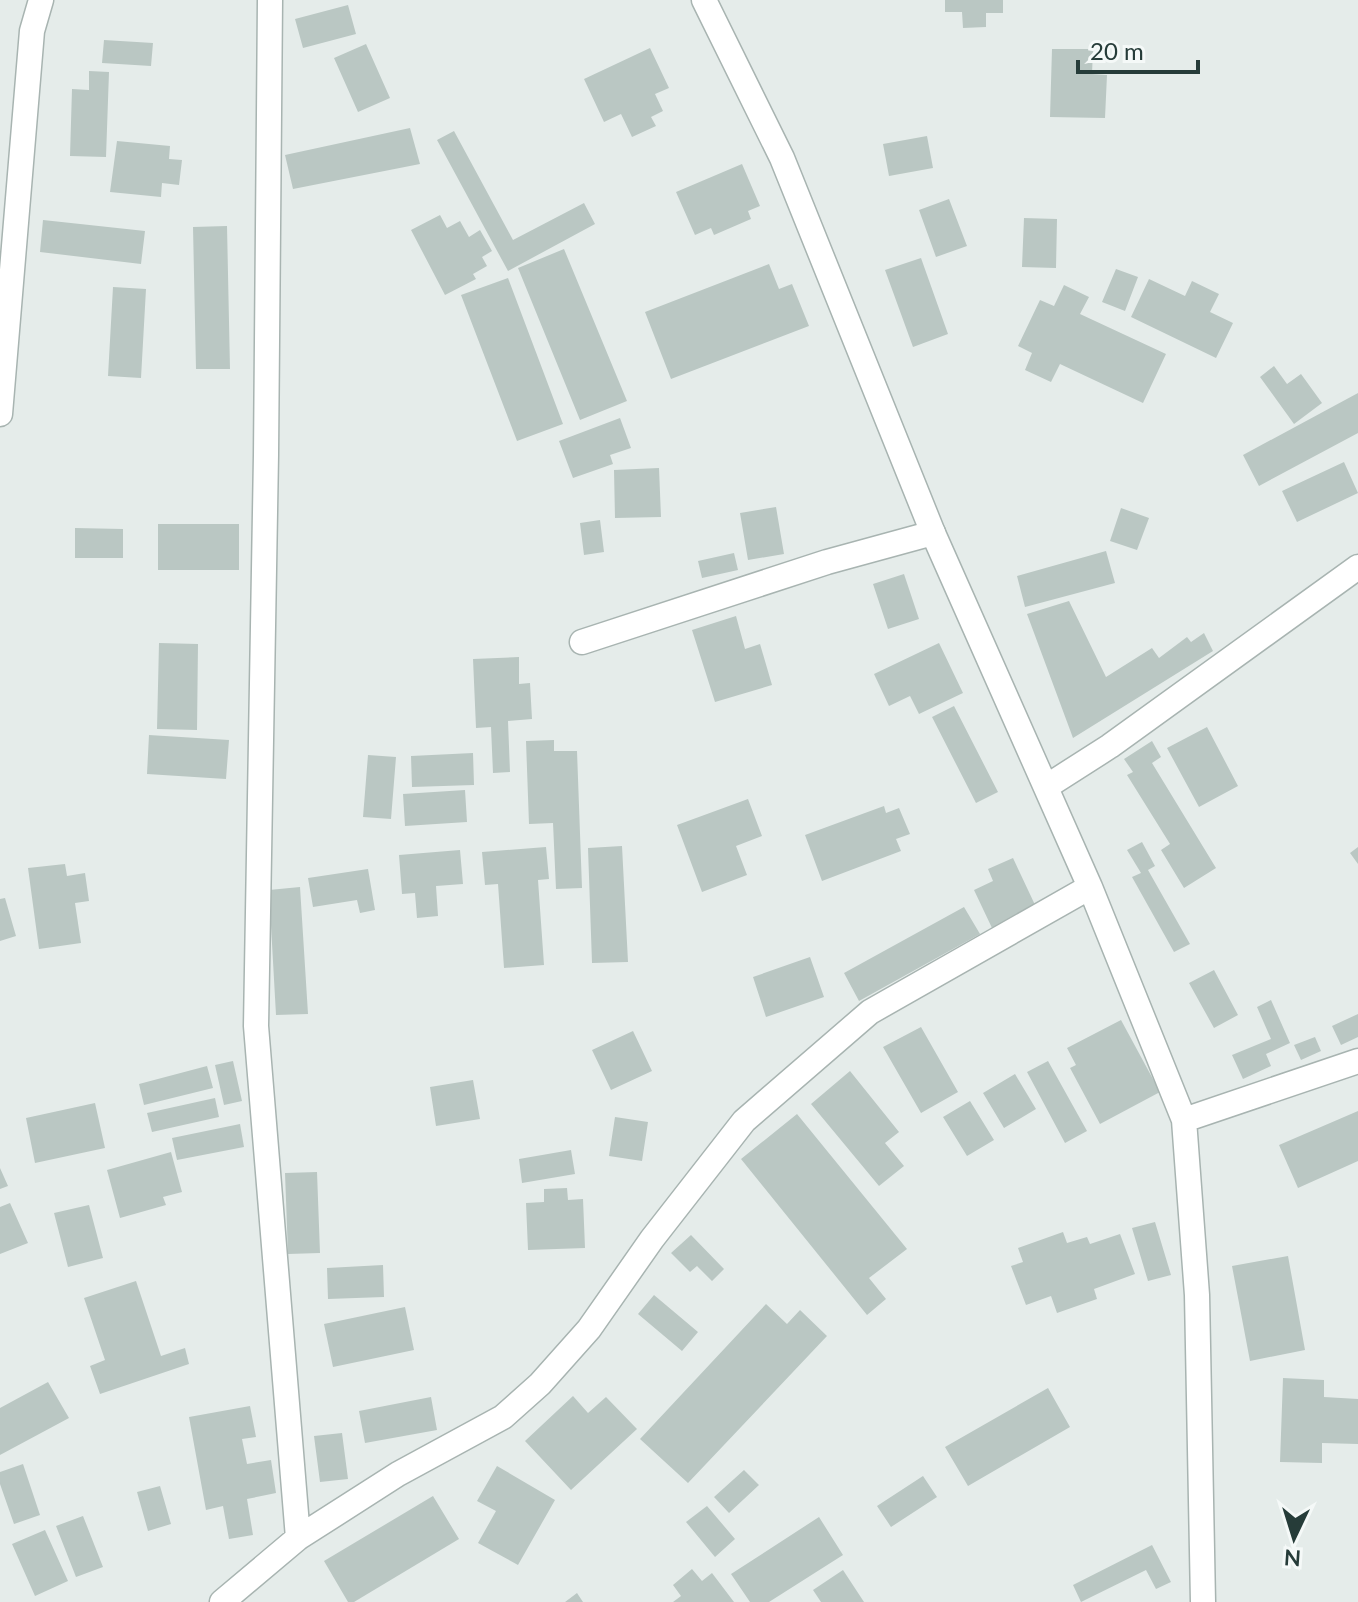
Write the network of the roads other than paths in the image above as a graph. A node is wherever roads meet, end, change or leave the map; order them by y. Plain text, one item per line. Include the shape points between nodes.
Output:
1 (41, 0) edge
2 (270, 0) edge
3 (704, 0) edge
4 (0, 412) edge
5 (933, 533) junction
6 (1358, 567) edge
7 (582, 642) dead end
8 (1046, 787) junction
9 (1090, 887) junction
10 (1358, 1061) edge
11 (1184, 1120) junction
12 (298, 1538) junction
13 (222, 1602) edge
14 (1203, 1602) edge

1 - 4 street via 32,31
2 - 12 street via 256,1026
3 - 5 street via 782,158
5 - 7 street
5 - 8 street
6 - 8 street
8 - 9 street
9 - 11 street
9 - 12 street via 870,1012 744,1121 589,1329 540,1384 503,1417 398,1474
10 - 11 street
11 - 14 street via 1197,1295
12 - 13 street

